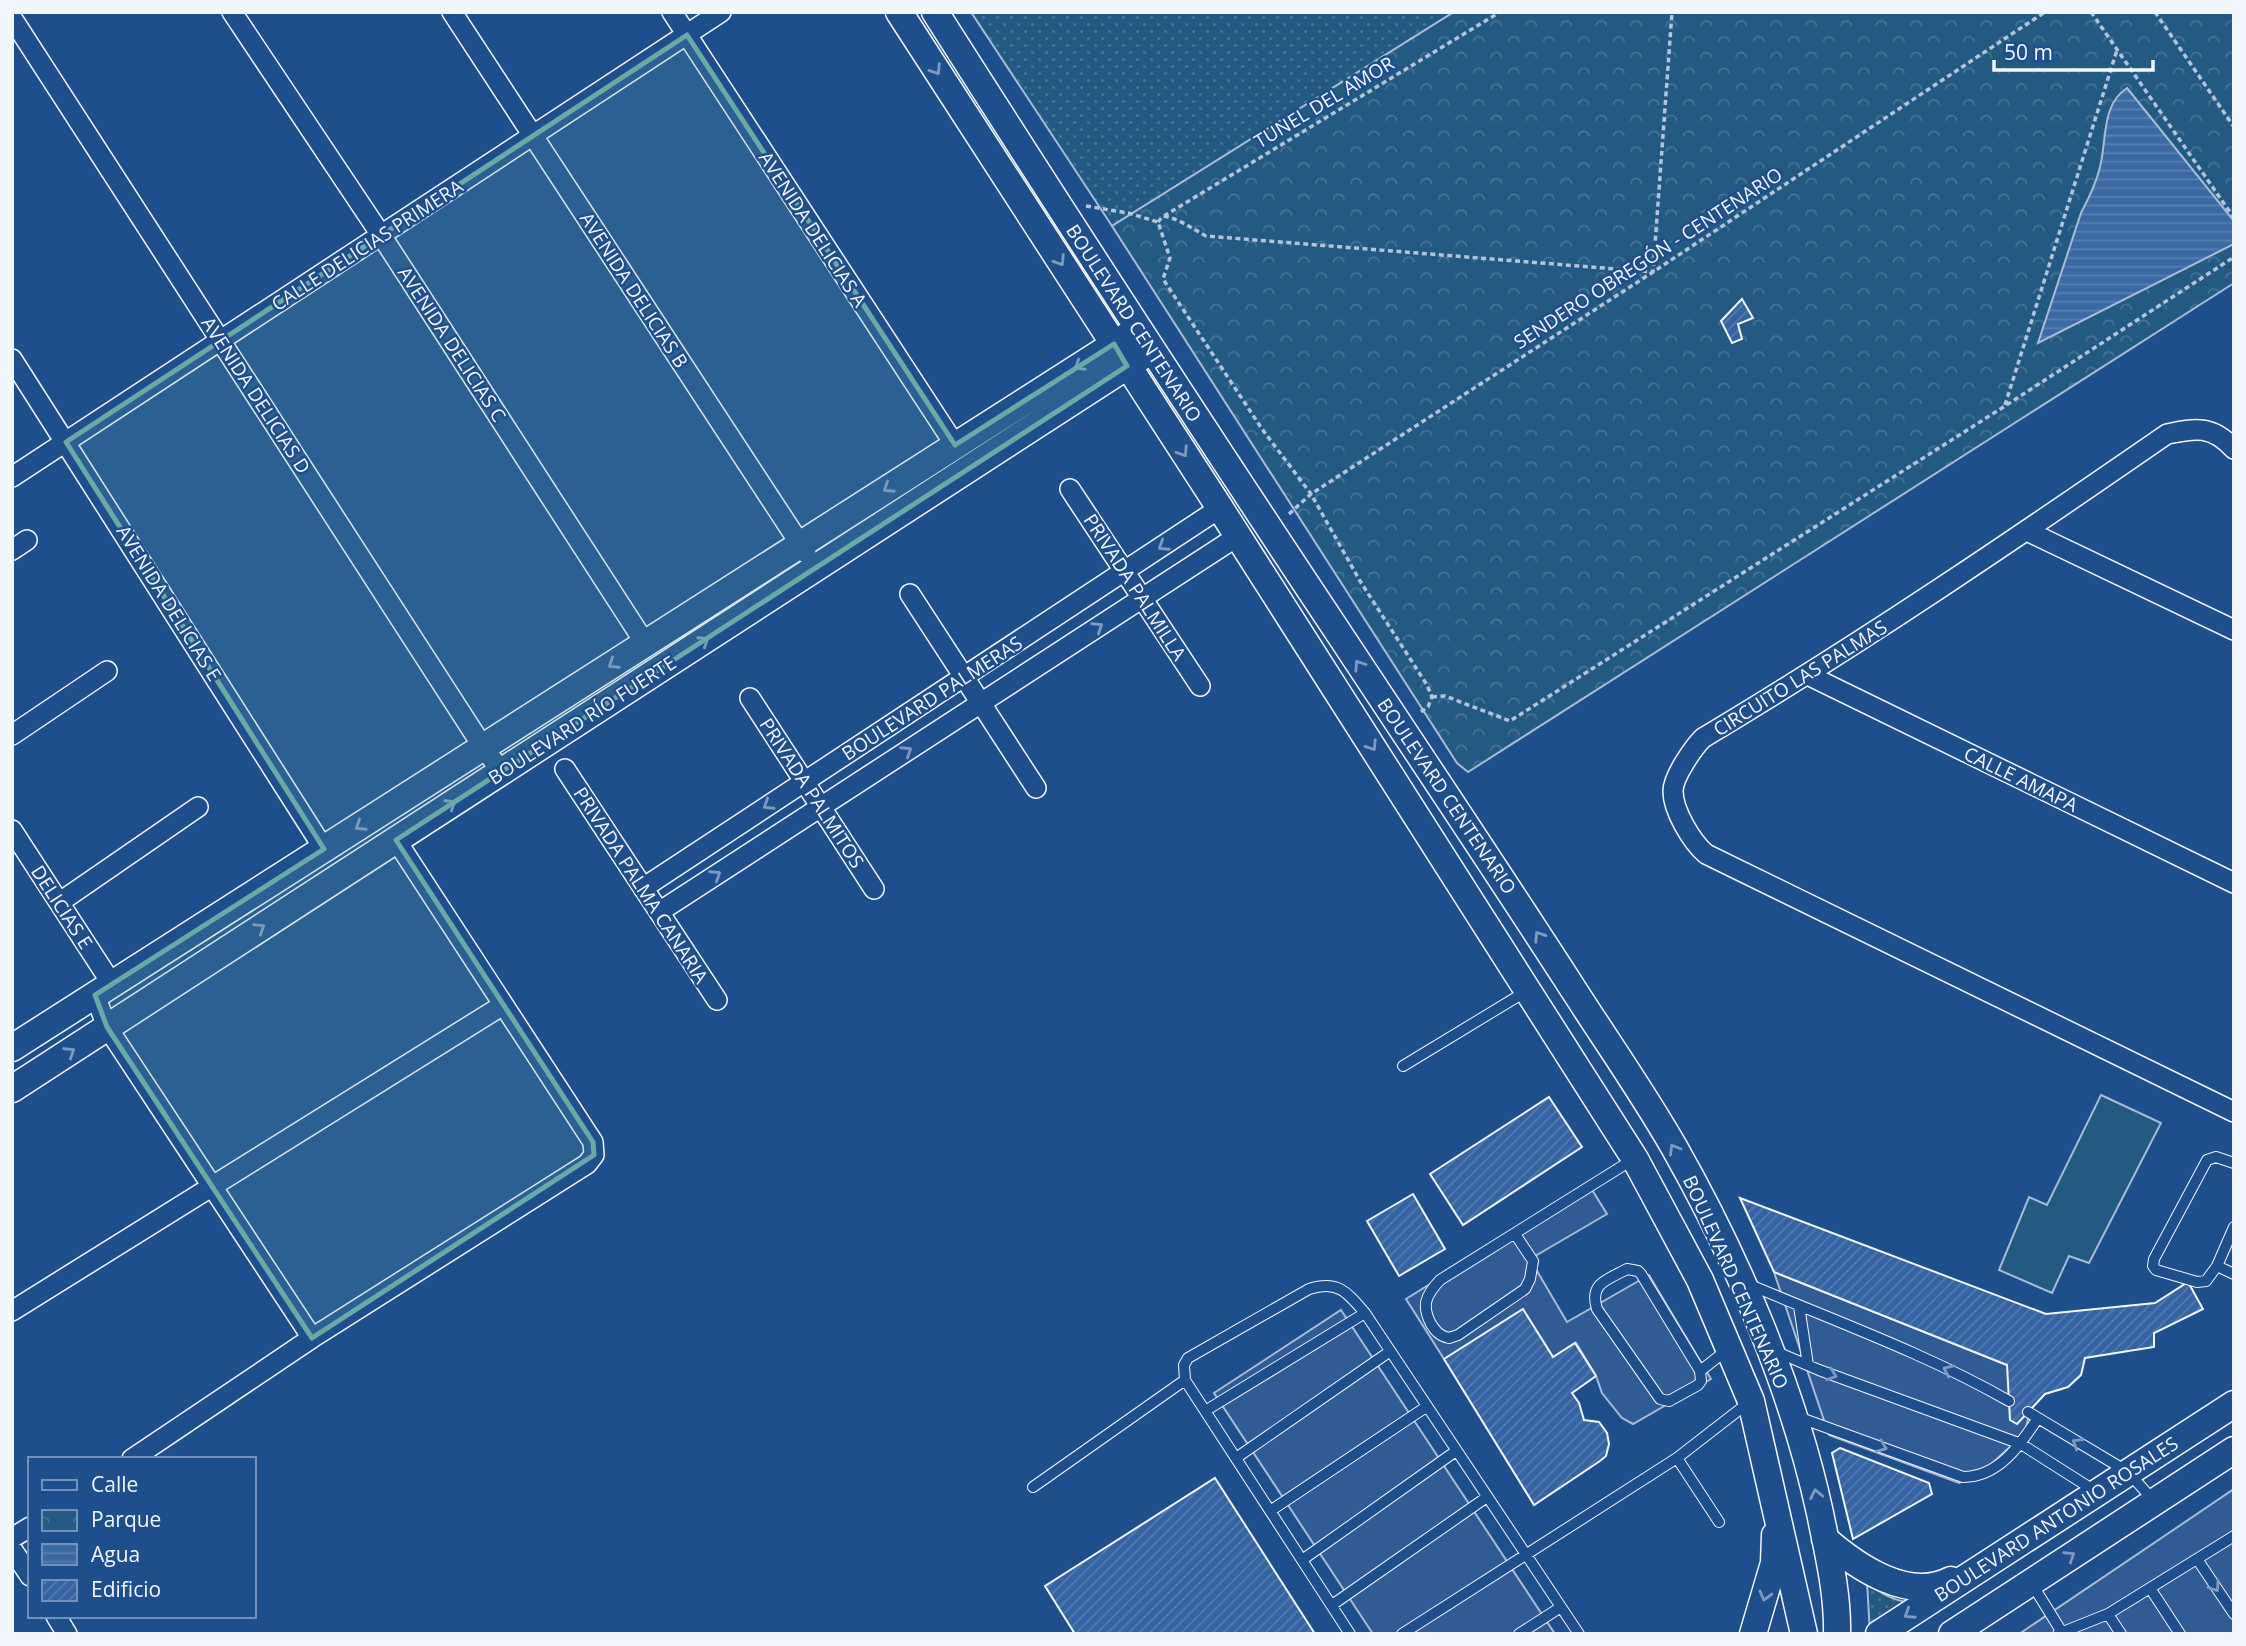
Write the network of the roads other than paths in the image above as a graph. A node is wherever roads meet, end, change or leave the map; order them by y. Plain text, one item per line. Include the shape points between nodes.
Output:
1 (232, 12) edge
2 (452, 12) edge
3 (672, 12) edge
4 (722, 12) edge
5 (899, 12) edge
6 (935, 12) edge
7 (12, 18) edge
8 (687, 35) junction
9 (533, 136) junction
10 (381, 235) junction
11 (221, 340) junction
12 (1144, 340) junction
13 (1120, 355) junction
14 (12, 359) edge
15 (66, 442) junction
16 (955, 445) junction
17 (2234, 449) edge
18 (12, 477) edge
19 (1070, 489) dead end
20 (1220, 508) junction
21 (2027, 531) junction
22 (1238, 536) junction
23 (800, 544) junction
24 (816, 568) junction
25 (1123, 572) junction
26 (910, 594) dead end
27 (1142, 598) junction
28 (2234, 630) edge
29 (645, 643) junction
30 (107, 671) dead end
31 (1808, 675) junction
32 (964, 677) junction
33 (1200, 686) dead end
34 (750, 698) dead end
35 (981, 703) junction
36 (12, 735) edge
37 (483, 747) junction
38 (565, 769) dead end
39 (502, 772) junction
40 (804, 782) junction
41 (1036, 788) dead end
42 (198, 807) dead end
43 (820, 807) junction
44 (12, 830) edge
45 (396, 840) junction
46 (324, 849) junction
47 (2234, 883) edge
48 (643, 888) junction
49 (874, 889) dead end
50 (60, 902) junction
51 (659, 912) junction
52 (1558, 966) junction
53 (1525, 985) junction
54 (103, 990) junction
55 (717, 1000) dead end
56 (503, 1005) junction
57 (107, 1027) junction
58 (12, 1048) edge
59 (1403, 1066) dead end
60 (12, 1089) edge
61 (2234, 1112) edge
62 (1635, 1158) junction
63 (2234, 1163) edge
64 (211, 1186) junction
65 (2234, 1227) edge
66 (1515, 1234) junction
67 (2217, 1266) junction
68 (2234, 1274) edge
69 (1741, 1281) junction
70 (1799, 1306) junction
71 (12, 1311) edge
72 (1365, 1313) junction
73 (312, 1338) junction
74 (1730, 1348) junction
75 (1770, 1349) junction
76 (1389, 1352) junction
77 (1808, 1365) junction
78 (1700, 1371) junction
79 (1185, 1380) junction
80 (1751, 1401) junction
81 (2009, 1401) dead end
82 (2234, 1404) edge
83 (1426, 1407) junction
84 (1205, 1411) junction
85 (1795, 1416) junction
86 (2021, 1444) junction
87 (2234, 1450) edge
88 (1456, 1451) junction
89 (135, 1457) edge
90 (1236, 1458) junction
91 (1677, 1458) junction
92 (2128, 1472) junction
93 (1033, 1487) dead end
94 (2097, 1492) junction
95 (1487, 1497) junction
96 (2154, 1502) junction
97 (1777, 1509) junction
98 (1270, 1511) junction
99 (1719, 1522) dead end
100 (28, 1528) edge
101 (2234, 1536) edge
102 (12, 1538) edge
103 (1825, 1539) junction
104 (12, 1549) edge
105 (2005, 1552) junction
106 (1525, 1554) junction
107 (2197, 1559) junction
108 (1302, 1560) junction
109 (28, 1573) edge
110 (2031, 1582) junction
111 (2150, 1588) junction
112 (1332, 1605) junction
113 (1561, 1607) junction
114 (2108, 1614) junction
115 (2234, 1614) edge
116 (57, 1618) edge
117 (2061, 1633) edge
118 (67, 1634) edge
119 (1350, 1634) edge
120 (1402, 1634) edge
121 (1519, 1634) edge
122 (1579, 1634) edge
123 (1753, 1634) edge
124 (1804, 1634) edge
125 (1838, 1634) edge
126 (1879, 1634) edge
127 (1952, 1634) edge
128 (2121, 1634) edge
129 (2180, 1634) edge

1 - 10 street, AVENIDA DELICIAS C
2 - 9 street, AVENIDA DELICIAS B
3 - 8 street, AVENIDA DELICIAS A
4 - 8 street, CALLE DELICIAS PRIMERA
5 -> 13 main road, BOULEVARD CENTENARIO
6 - 12 main road, BOULEVARD CENTENARIO
7 - 11 street, AVENIDA DELICIAS D
8 - 9 street, CALLE DELICIAS PRIMERA
8 - 16 street, AVENIDA DELICIAS A
9 - 10 street, CALLE DELICIAS PRIMERA
9 - 23 street, AVENIDA DELICIAS B
10 - 11 street, CALLE DELICIAS PRIMERA
10 - 29 street, AVENIDA DELICIAS C
11 - 15 street, CALLE DELICIAS PRIMERA
11 - 37 street, AVENIDA DELICIAS D
12 - 13 main road, BOULEVARD RÍO FUERTE
52 -> 12 main road, BOULEVARD CENTENARIO
13 -> 16 main road, BOULEVARD RÍO FUERTE
13 -> 20 main road, BOULEVARD CENTENARIO
13 - 24 main road, BOULEVARD RÍO FUERTE
14 - 15 street, AVENIDA DELICIAS E
15 - 18 street, CALLE DELICIAS PRIMERA
15 - 46 street, AVENIDA DELICIAS E
16 -> 23 main road, BOULEVARD RÍO FUERTE
17 - 21 street, CIRCUITO LAS PALMAS via 2214,431 2166,434
19 - 25 street, PRIVADA PALMILLA
20 - 22 main road, BOULEVARD CENTENARIO
20 -> 25 street, BOULEVARD PALMERAS
21 - 28 street
21 - 31 street, CIRCUITO LAS PALMAS
22 - 27 street, BOULEVARD PALMERAS
22 -> 53 main road, BOULEVARD CENTENARIO
23 - 24 street, AVENIDA DELICIAS B
23 - 29 main road, BOULEVARD RÍO FUERTE
39 -> 24 main road, BOULEVARD RÍO FUERTE
25 - 27 street, PRIVADA PALMILLA
25 - 32 street, BOULEVARD PALMERAS
26 - 32 street
27 - 33 street, PRIVADA PALMILLA
35 -> 27 street, BOULEVARD PALMERAS
29 -> 37 main road, BOULEVARD RÍO FUERTE
30 - 36 street
31 - 47 street, CALLE AMAPA
31 - 61 street, CIRCUITO LAS PALMAS via 1695,746 1673,792 1695,844 1706,854
32 - 35 street
32 - 40 street, BOULEVARD PALMERAS
34 - 40 street, PRIVADA PALMITOS
35 - 41 street
43 -> 35 street, BOULEVARD PALMERAS
37 - 39 street, AVENIDA DELICIAS D
37 -> 46 main road, BOULEVARD RÍO FUERTE
38 - 48 street, PRIVADA PALMA CANARIA
45 -> 39 main road, BOULEVARD RÍO FUERTE
40 - 43 street, PRIVADA PALMITOS
40 -> 48 street, BOULEVARD PALMERAS
42 - 50 street
43 - 49 street, PRIVADA PALMITOS
51 -> 43 street, BOULEVARD PALMERAS
44 - 50 street, DELICIAS E
45 - 56 street
57 -> 45 main road, BOULEVARD RÍO FUERTE
46 - 54 main road, BOULEVARD RÍO FUERTE
48 - 51 street, PRIVADA PALMA CANARIA
50 - 54 street, DELICIAS E
51 - 55 street, PRIVADA PALMA CANARIA
52 - 53 main road
69 -> 52 main road, BOULEVARD CENTENARIO via 1673,1145
53 - 59 lane
53 - 62 main road, BOULEVARD CENTENARIO
54 - 57 street, DELICIAS E
54 - 58 main road, BOULEVARD RÍO FUERTE
56 - 64 street
56 - 73 street via 593,1142 594,1155 587,1164
60 -> 57 main road, BOULEVARD RÍO FUERTE
57 - 64 street, DELICIAS E
62 - 66 lane
62 - 74 main road, BOULEVARD CENTENARIO via 1700,1280
63 - 67 lane via 2216,1157 2207,1160 2153,1262 2156,1270 2202,1283
64 - 71 street
64 - 73 street, DELICIAS E
65 - 67 lane
66 - 66 lane via 1533,1261 1525,1289 1458,1335 1449,1338 1435,1331 1425,1312 1429,1291
67 - 68 lane
69 - 70 lane
69 - 75 main road, BOULEVARD CENTENARIO
70 - 77 lane
81 -> 70 lane
72 - 76 lane
72 - 79 lane via 1337,1287 1328,1284 1309,1289 1188,1357
72 - 84 lane
73 - 89 street
74 - 78 lane
74 - 80 main road, BOULEVARD CENTENARIO
75 - 77 lane
75 - 85 main road, BOULEVARD CENTENARIO
76 - 83 lane
76 - 90 lane
77 -> 86 lane
78 - 78 lane via 1638,1271 1627,1269 1601,1283 1593,1298 1597,1310 1660,1399 1669,1401 1698,1385
79 - 84 lane
79 - 93 lane
80 - 91 lane
80 - 97 main road, BOULEVARD CENTENARIO
82 - 92 main road, BOULEVARD ANTONIO ROSALES
83 - 88 lane
83 - 98 lane
84 - 90 lane
85 -> 86 lane via 1963,1477 1990,1472
103 -> 85 main road, BOULEVARD CENTENARIO
92 -> 86 lane via 2033,1415
86 - 94 lane
87 - 96 main road, BOULEVARD ANTONIO ROSALES
88 - 95 lane
88 - 108 lane
90 - 98 lane
91 - 99 lane
91 - 106 lane
92 - 94 main road, BOULEVARD ANTONIO ROSALES
92 - 96 lane
94 - 105 main road, BOULEVARD ANTONIO ROSALES
95 - 106 lane
95 - 112 lane
110 -> 96 main road, BOULEVARD ANTONIO ROSALES
97 -> 123 main road via 1774,1563
97 - 124 main road, BOULEVARD CENTENARIO
98 - 108 lane
100 - 102 street
101 - 107 lane
103 - 105 main road via 1850,1560 1913,1587 1937,1587
103 - 125 main road, BOULEVARD CENTENARIO
104 - 109 street
105 -> 126 main road, BOULEVARD ANTONIO ROSALES
106 - 113 lane
106 - 120 lane
107 - 111 lane
107 -> 115 lane
108 - 112 lane
110 - 117 lane
110 - 127 main road, BOULEVARD ANTONIO ROSALES
111 - 114 lane
111 - 129 lane
112 - 119 lane
113 - 121 lane
113 - 122 lane
114 - 117 lane
114 - 128 lane
116 - 118 street

